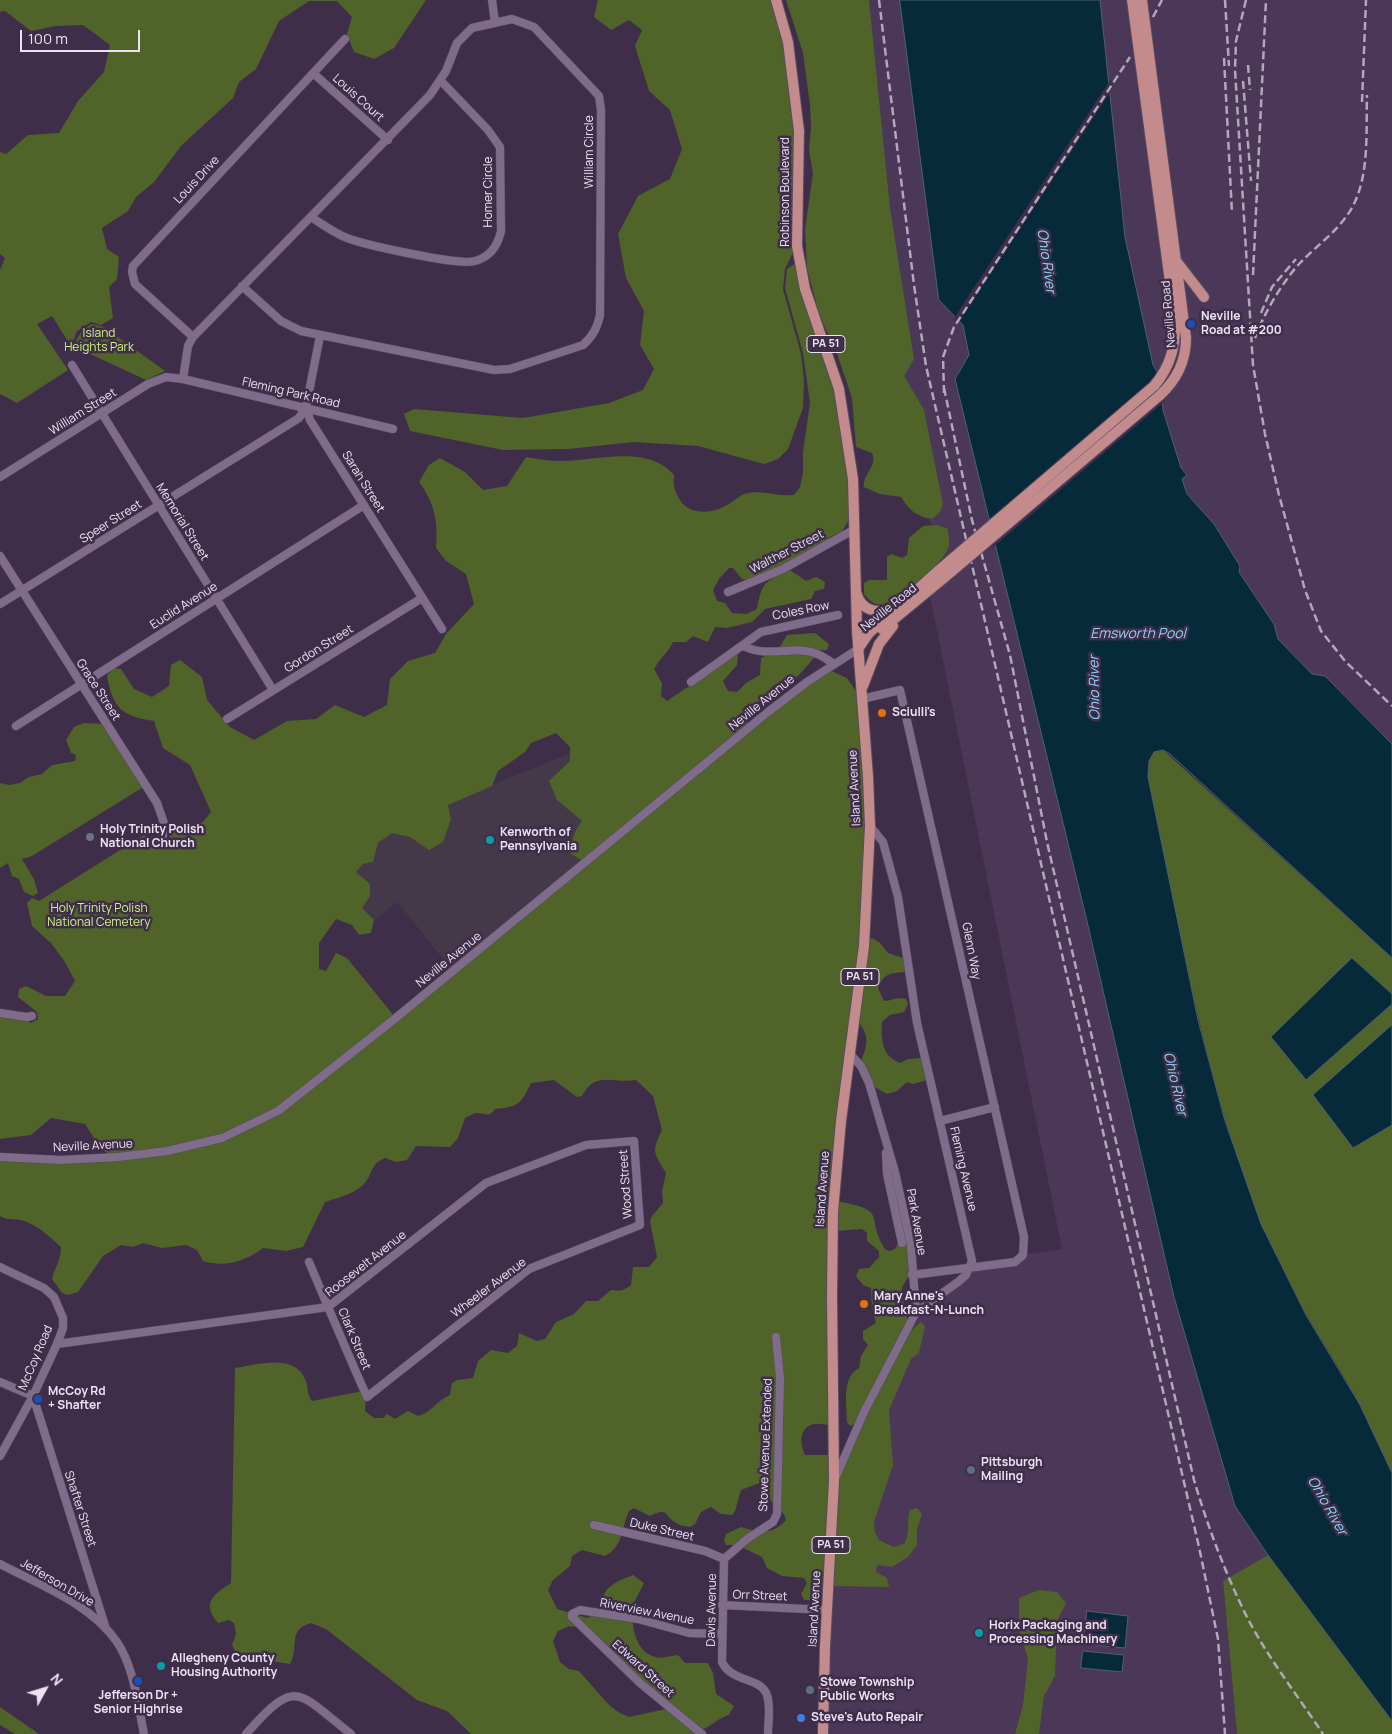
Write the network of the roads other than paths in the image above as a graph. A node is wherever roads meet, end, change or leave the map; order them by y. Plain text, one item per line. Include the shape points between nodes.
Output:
1 (492, 0) edge
2 (776, 0) edge
3 (1132, 0) edge
4 (1142, 0) edge
5 (495, 22) junction
6 (344, 40) dead end
7 (313, 73) junction
8 (441, 81) junction
9 (388, 140) junction
10 (310, 217) junction
11 (1177, 262) junction
12 (242, 286) junction
13 (1204, 297) dead end
14 (320, 336) junction
15 (192, 337) junction
16 (72, 365) dead end
17 (183, 379) junction
18 (306, 408) junction
19 (102, 413) junction
20 (393, 429) dead end
21 (0, 477) edge
22 (364, 505) junction
23 (159, 506) junction
24 (855, 529) junction
25 (0, 556) edge
26 (941, 574) junction
27 (854, 585) junction
28 (22, 591) junction
29 (728, 592) dead end
30 (216, 598) junction
31 (422, 598) junction
32 (903, 602) junction
33 (0, 604) edge
34 (915, 604) junction
35 (838, 616) dead end
36 (442, 629) dead end
37 (743, 646) junction
38 (858, 648) junction
39 (834, 664) junction
40 (691, 682) dead end
41 (80, 685) junction
42 (273, 690) junction
43 (862, 695) junction
44 (227, 719) dead end
45 (16, 726) dead end
46 (870, 826) junction
47 (162, 840) dead end
48 (0, 1013) edge
49 (32, 1016) dead end
50 (850, 1054) junction
51 (995, 1107) junction
52 (940, 1121) junction
53 (884, 1138) junction
54 (634, 1141) joint
55 (0, 1157) edge
56 (640, 1225) joint
57 (902, 1243) dead end
58 (309, 1262) dead end
59 (971, 1266) junction
60 (0, 1267) edge
61 (912, 1276) junction
62 (328, 1307) junction
63 (916, 1312) junction
64 (776, 1336) dead end
65 (57, 1344) junction
66 (0, 1382) edge
67 (33, 1396) junction
68 (367, 1397) joint
69 (0, 1456) edge
70 (834, 1481) junction
71 (594, 1525) dead end
72 (724, 1559) junction
73 (0, 1564) edge
74 (722, 1605) junction
75 (827, 1610) junction
76 (572, 1617) joint
77 (106, 1629) junction
78 (722, 1634) junction
79 (144, 1734) edge
80 (246, 1734) edge
81 (351, 1734) edge
82 (702, 1734) edge
83 (768, 1734) edge
84 (823, 1734) edge

1 - 5 street
2 - 24 main road, Robinson Boulevard / PA 51 via 788,42 799,131 797,246 805,289 840,389 853,479
3 - 26 main road, Neville Road, bridge via 1175,319 1170,362 1154,386
4 - 11 main road, Neville Road
5 - 8 street, William Circle via 463,34
5 - 14 street, William Circle via 512,20 534,27 599,96 600,315 591,337 583,345 502,370
6 - 7 street, Louis Drive
7 - 9 street, Louis Court
7 - 15 street, Louis Drive via 133,266 134,284
8 - 9 street, William Circle
8 - 10 street, Homer Circle via 500,147 501,231 489,254 476,261 455,262 359,242
9 - 10 street, William Circle
10 - 12 street, William Circle
11 - 13 main road
11 - 26 main road, Neville Road, bridge via 1186,350 1179,372 1159,396
12 - 14 street, William Circle via 286,324 301,332
12 - 15 street, William Circle
14 - 18 street
15 - 17 street, William Circle
16 - 19 street, Memorial Street
17 - 18 street, Fleming Park Road
17 - 19 street, William Street via 166,377 156,380
18 - 20 street, Fleming Park Road
18 - 22 street, Sarah Street via 310,420
18 - 23 street, Speer Street via 299,418
19 - 21 street, William Street
19 - 23 street, Memorial Street
22 - 30 street, Euclid Avenue
22 - 31 street, Sarah Street
23 - 28 street, Speer Street
23 - 30 street, Memorial Street
24 - 27 main road, Robinson Boulevard / PA 51
24 - 29 street, Walther Street via 783,569
25 - 28 street, Grace Street
26 - 32 main road, Neville Road
26 - 34 main road, Neville Road
27 - 32 main road via 857,597 870,610 885,611
27 - 38 main road, Robinson Boulevard / PA 51
28 - 33 street, Speer Street
28 - 41 street, Grace Street
30 - 41 street, Euclid Avenue
30 - 42 street, Memorial Street
31 - 36 street, Sarah Street
31 - 42 street, Gordon Street
32 - 38 main road, Neville Road
34 - 38 main road, Neville Road
34 - 43 main road via 879,644
35 - 37 street, Coles Row via 768,629
37 - 39 street via 764,653 817,653
37 - 40 street, Coles Row
38 - 39 street, Neville Avenue
38 - 43 main road, Island Avenue / PA 51
39 - 55 street, Neville Avenue via 768,712 278,1111 222,1138 167,1151 61,1160
41 - 45 street, Euclid Avenue
41 - 47 street, Grace Street via 157,803 165,826
42 - 44 street, Gordon Street
43 - 46 main road, Island Avenue / PA 51
43 - 51 street, Glenn Way via 900,690
46 - 50 main road, Island Avenue / PA 51 via 864,946
46 - 52 street, Fleming Avenue via 884,842 898,897 917,1023
48 - 49 street
50 - 53 street, Park Avenue via 870,1083
50 - 70 main road, Island Avenue / PA 51 via 833,1211
51 - 52 street
51 - 59 street, Glenn Way via 1020,1219 1023,1255 1015,1262
52 - 59 street, Fleming Avenue via 972,1256
53 - 57 street, Park Avenue via 887,1174
53 - 61 street, Park Avenue via 911,1245
54 - 56 street, Wood Street
54 - 62 street, Roosevelt Avenue via 586,1145 486,1183
56 - 68 street, Wheeler Avenue via 530,1269
58 - 62 street, Clark Street
59 - 61 street
59 - 63 street via 958,1282
60 - 65 street, McCoy Road via 31,1280 54,1297 63,1318
61 - 63 street, Park Avenue
62 - 65 street, Roosevelt Avenue
62 - 68 street, Clark Street
63 - 70 street via 864,1412
64 - 72 street, Stowe Avenue Extended via 780,1378 777,1514 773,1522
65 - 67 street, McCoy Road
66 - 67 street
67 - 69 street, McCoy Road
67 - 77 street, Shafter Street
70 - 75 main road, Island Avenue / PA 51
71 - 72 street, Duke Street via 705,1551
72 - 74 street, Davis Avenue
73 - 77 street, Jefferson Drive via 73,1603
74 - 75 street, Orr Street
74 - 78 street, Davis Avenue
75 - 84 main road, Island Avenue / PA 51
76 - 78 street, Riverview Avenue via 580,1610 638,1619 689,1633
76 - 82 street, Edward Street via 640,1683
77 - 79 street, Jefferson Drive via 118,1643 127,1662
78 - 83 street, Davis Avenue via 722,1662 726,1670 758,1684 766,1693
80 - 81 street via 279,1700 297,1695 307,1699

